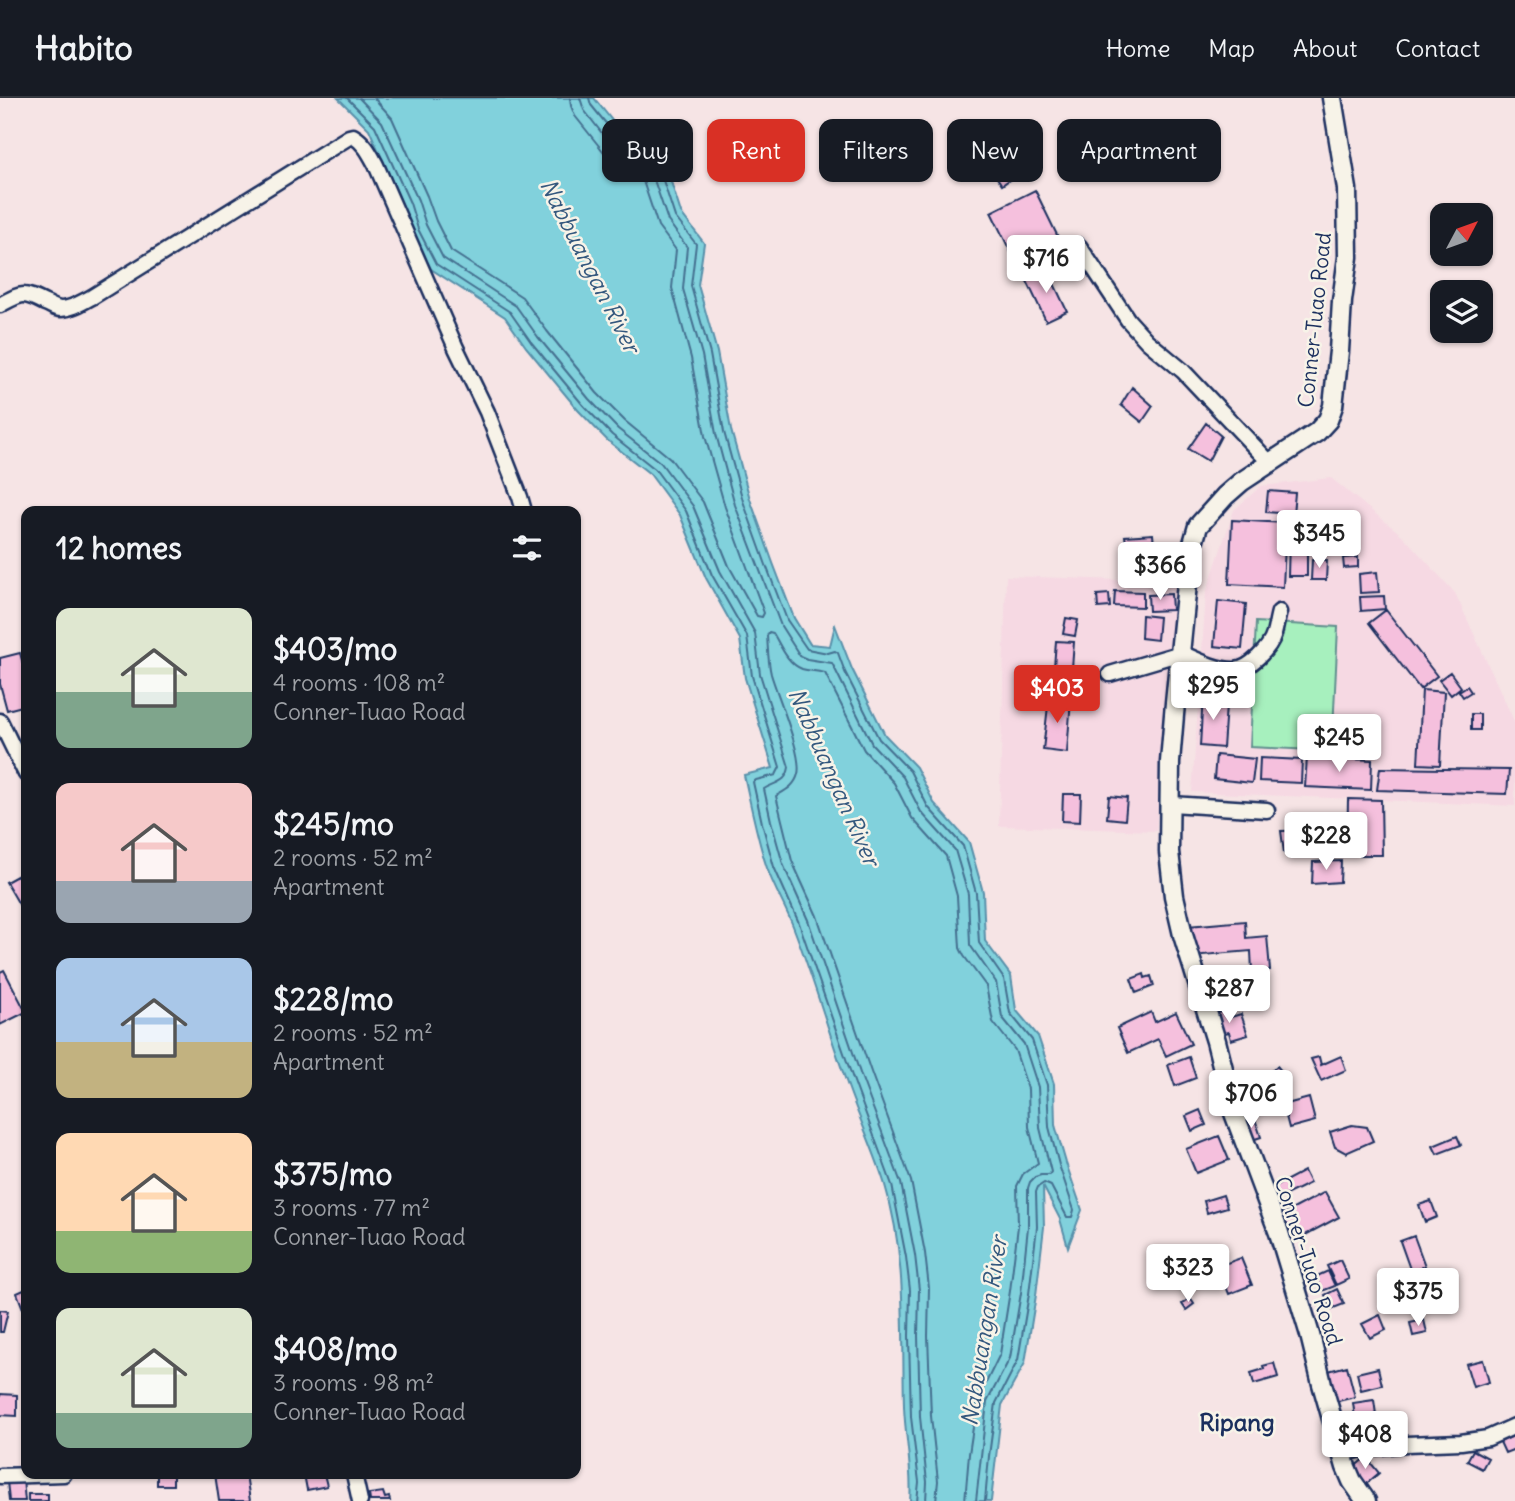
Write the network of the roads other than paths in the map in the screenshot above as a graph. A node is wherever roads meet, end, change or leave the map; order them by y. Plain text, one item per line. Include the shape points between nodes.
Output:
1 (1332, 98) edge
2 (1079, 246) dead end
3 (0, 306) edge
4 (1270, 463) junction
5 (523, 506) edge
6 (1279, 612) dead end
7 (1181, 653) junction
8 (1110, 674) dead end
9 (0, 721) edge
10 (21, 764) edge
11 (1171, 804) junction
12 (1267, 810) dead end
13 (1515, 1426) edge
14 (1342, 1454) junction
15 (21, 1475) edge
16 (0, 1476) edge
17 (355, 1479) edge
18 (360, 1501) edge
19 (1366, 1501) edge

1 - 4 main road, Conner-Tuao Road via 1347,189 1348,257 1333,406 1317,432
2 - 4 street via 1128,320
3 - 5 street via 22,294 57,309 92,297 353,136 368,149 376,166 487,412
4 - 7 main road, Conner-Tuao Road via 1225,496 1198,526 1190,554
6 - 7 street via 1273,637 1243,669 1208,665
7 - 8 street
7 - 11 main road, Conner-Tuao Road via 1170,762
9 - 10 street
11 - 12 street
11 - 14 main road, Conner-Tuao Road via 1169,852 1183,936 1234,1113 1279,1233
13 - 14 street via 1488,1438
14 - 19 main road, Conner-Tuao Road
15 - 16 street
17 - 18 street

